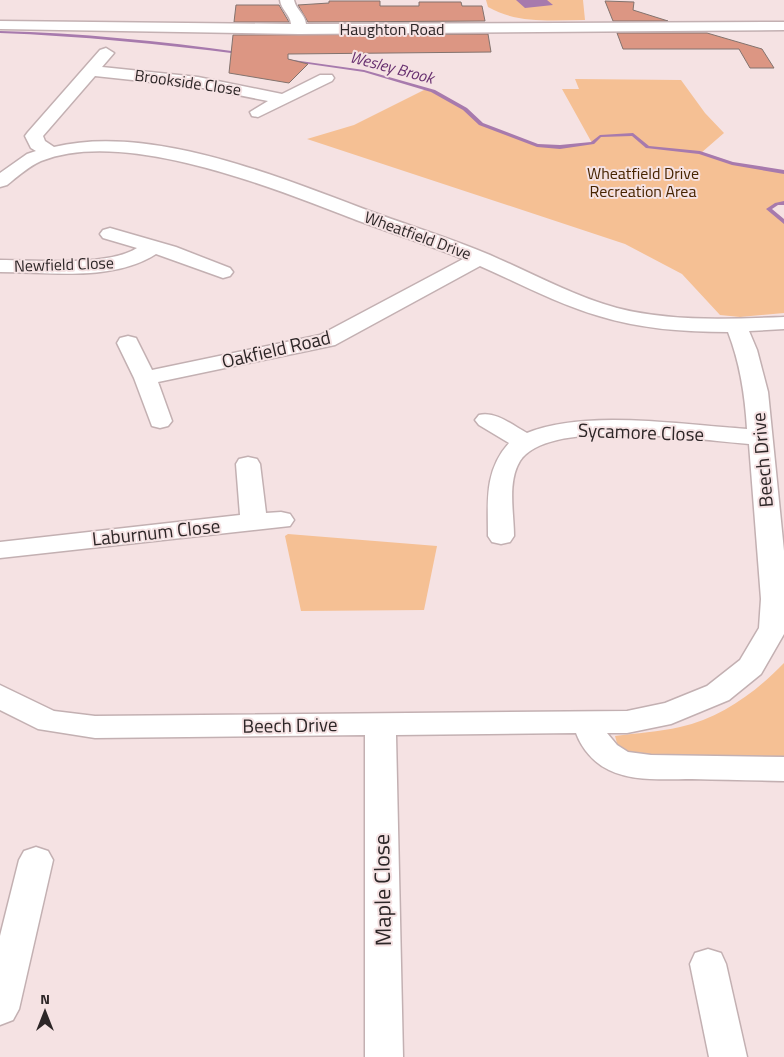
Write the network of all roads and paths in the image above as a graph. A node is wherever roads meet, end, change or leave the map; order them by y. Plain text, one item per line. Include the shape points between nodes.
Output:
1 (287, 0) edge
2 (597, 20) dead end
3 (0, 25) edge
4 (783, 26) edge
5 (299, 29) junction
6 (106, 52) dead end
7 (90, 71) junction
8 (326, 78) dead end
9 (284, 98) junction
10 (258, 112) dead end
11 (50, 152) junction
12 (0, 181) edge
13 (110, 234) dead end
14 (154, 246) junction
15 (479, 258) junction
16 (0, 266) edge
17 (223, 272) dead end
18 (784, 324) edge
19 (736, 326) junction
20 (128, 343) dead end
21 (145, 378) junction
22 (487, 420) dead end
23 (160, 421) dead end
24 (760, 437) junction
25 (524, 442) junction
26 (248, 464) dead end
27 (281, 520) dead end
28 (254, 522) junction
29 (500, 536) dead end
30 (0, 550) edge
31 (779, 629) edge
32 (0, 696) edge
33 (587, 721) junction
34 (380, 723) junction
35 (784, 770) edge
36 (36, 860) dead end
37 (708, 964) dead end
38 (0, 1010) edge
39 (384, 1057) edge
40 (728, 1057) edge

1 - 5 street via 288,7 298,17
2 - 4 street via 596,14
3 - 5 street, Haughton Road
4 - 5 street, Haughton Road
6 - 7 street
7 - 9 street, Brookside Close via 198,82
7 - 11 street via 34,136 37,144
8 - 9 street, Brookside Close
9 - 10 street, Brookside Close
11 - 12 street via 18,164
11 - 15 street, Wheatfield Drive via 83,146 126,147 211,164 293,189
13 - 14 street, Newfield Close
14 - 16 street, Newfield Close via 134,259 98,266
14 - 17 street, Newfield Close
15 - 19 street, Wheatfield Drive via 608,312 661,323
15 - 21 street, Oakfield Road via 327,340
18 - 19 street, Wheatfield Drive
19 - 24 street, Beech Drive via 746,350 756,392
20 - 21 street
21 - 23 street
22 - 25 street
24 - 25 street, Sycamore Close via 590,427 567,429
24 - 31 street, Beech Drive
25 - 29 street via 506,463 502,476
26 - 28 street
27 - 28 street, Laburnum Close
28 - 30 street, Laburnum Close
31 - 33 street, Beech Drive via 751,667 718,693 671,713 627,722
32 - 34 street, Beech Drive via 49,721 95,727
33 - 34 street, Beech Drive
33 - 35 street via 594,739 606,753 620,762 651,767
34 - 39 street, Maple Close
36 - 38 street
37 - 40 street

